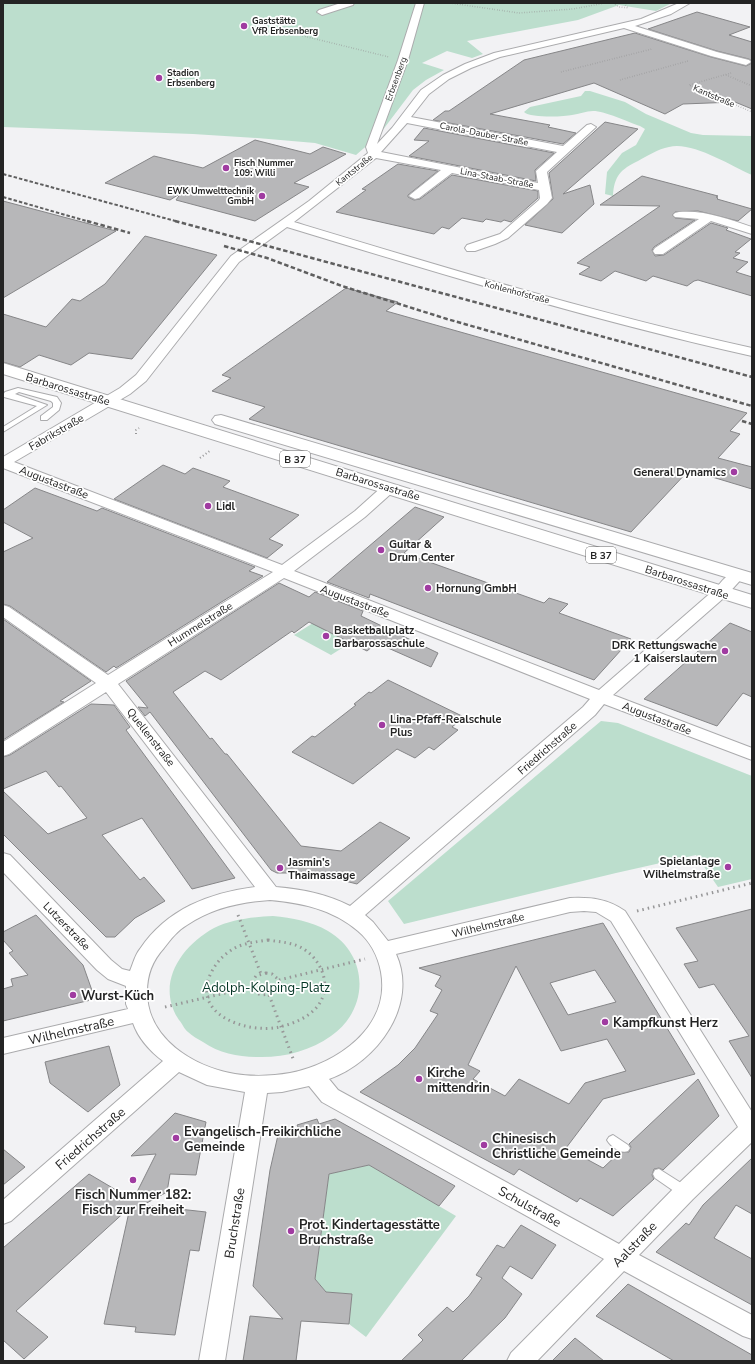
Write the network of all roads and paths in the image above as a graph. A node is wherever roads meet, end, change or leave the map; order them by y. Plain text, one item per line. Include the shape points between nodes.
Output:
1 (350, 3) edge
2 (420, 3) edge
3 (450, 3) edge
4 (605, 3) edge
5 (613, 3) edge
6 (624, 3) edge
7 (686, 3) edge
8 (322, 12) dead end
9 (626, 26) junction
10 (271, 28) dead end
11 (677, 43) junction
12 (376, 54) dead end
13 (714, 54) junction
14 (746, 62) joint
15 (561, 72) dead end
16 (726, 75) junction
17 (620, 80) dead end
18 (752, 86) edge
19 (752, 112) edge
20 (404, 119) junction
21 (591, 127) dead end
22 (565, 150) junction
23 (374, 154) junction
24 (450, 169) junction
25 (543, 187) junction
26 (415, 196) dead end
27 (679, 215) dead end
28 (709, 217) junction
29 (286, 223) junction
30 (752, 231) edge
31 (471, 248) dead end
32 (659, 251) dead end
33 (752, 352) edge
34 (3, 354) edge
35 (3, 368) edge
36 (125, 391) junction
37 (5, 396) edge
38 (108, 402) junction
39 (44, 418) dead end
40 (3, 430) edge
41 (214, 448) dead end
42 (200, 458) dead end
43 (3, 463) edge
44 (389, 488) junction
45 (284, 572) junction
46 (745, 577) edge
47 (720, 593) junction
48 (752, 602) edge
49 (3, 610) edge
50 (108, 683) junction
51 (601, 697) junction
52 (3, 750) edge
53 (752, 754) edge
54 (3, 860) edge
55 (752, 883) edge
56 (270, 893) junction
57 (631, 913) dead end
58 (238, 915) dead end
59 (352, 916) junction
60 (249, 943) junction
61 (383, 949) junction
62 (365, 959) dead end
63 (323, 969) junction
64 (261, 974) junction
65 (279, 980) junction
66 (137, 982) junction
67 (251, 987) junction
68 (269, 995) junction
69 (208, 997) junction
70 (165, 1007) dead end
71 (139, 1014) junction
72 (281, 1028) junction
73 (3, 1046) edge
74 (176, 1062) junction
75 (295, 1063) dead end
76 (314, 1076) junction
77 (257, 1085) junction
78 (751, 1130) edge
79 (613, 1140) dead end
80 (624, 1148) dead end
81 (659, 1174) dead end
82 (685, 1192) junction
83 (3, 1214) edge
84 (621, 1257) junction
85 (752, 1328) edge
86 (212, 1361) edge
87 (520, 1361) edge

1 - 8 street
2 - 23 street, Erbsenberg via 403,60 371,147
3 - 4 path via 518,13 573,9
5 - 6 path via 619,7 629,8
7 - 9 street, Kantstraße via 662,15
9 - 11 street
9 - 20 street, Kantstraße via 488,57 446,77 425,92
10 - 12 path
11 - 13 street
11 - 15 path
13 - 14 street
13 - 17 path
14 - 16 path, Kantstraße via 744,70
16 - 18 path
16 - 19 path, Kantstraße via 690,85
20 - 22 street, Carola-Dauber-Straße
20 - 23 street, Kantstraße
21 - 22 street
22 - 25 street via 541,171
23 - 24 street, Lina-Staab-Straße
23 - 29 street, Kantstraße
24 - 25 street, Lina-Staab-Straße
24 - 26 street, Lina-Staab-Straße
25 - 31 street via 546,198 513,229 492,242
27 - 28 street
28 - 30 street
28 - 32 street
29 - 33 street, Kohlenhofstraße via 488,284 680,336
29 - 36 street, Kantstraße via 235,260 141,378
34 - 36 main road, Barbarossastraße / B 37
35 - 38 main road, Barbarossastraße / B 37
36 - 38 street, Fabrikstraße
36 - 46 main road, Barbarossastraße / B 37
37 - 39 lane via 18,390 54,399 57,403 56,408
37 - 40 lane via 43,405
38 - 43 street, Fabrikstraße
38 - 44 main road, Barbarossastraße / B 37
41 - 42 path
43 - 45 street, Augustastraße
44 - 45 street, Hummelstraße via 360,514
44 - 47 main road, Barbarossastraße / B 37
45 - 50 street, Hummelstraße
45 - 51 street, Augustastraße
46 - 47 street, Friedrichstraße
47 - 48 main road, Barbarossastraße / B 37
47 - 51 street, Friedrichstraße
49 - 50 street, Quellenstraße
50 - 52 street, Hummelstraße
50 - 56 street, Quellenstraße
51 - 53 street, Augustastraße
51 - 59 street, Friedrichstraße via 589,711
54 - 66 street, Lutzerstraße via 104,965 115,974
55 - 57 path
56 - 59 street via 311,898
56 - 66 street via 233,897 215,902 182,918 168,929 147,954
58 - 60 path
59 - 61 street via 370,931
60 - 63 path via 268,940 286,942 303,948 316,958
60 - 64 path
60 - 69 path via 220,958 211,970 207,983
61 - 76 street via 393,977 390,1006 384,1021 375,1035 348,1059
61 - 78 street, Wilhelmstraße via 570,905 594,903 608,908 618,916
62 - 63 path
63 - 65 path
63 - 72 path via 327,984 323,998 313,1011 299,1022
64 - 65 path via 272,974
64 - 67 path via 253,979
65 - 68 path via 278,989
66 - 71 street
67 - 68 path via 258,994
67 - 69 path
68 - 72 path
69 - 70 path
69 - 72 path via 223,1016 243,1027 262,1030
71 - 73 street, Wilhelmstraße
71 - 74 street via 155,1044
72 - 75 path
74 - 77 street via 213,1079
74 - 83 street, Friedrichstraße
76 - 77 street via 286,1083
76 - 84 street, Schulstraße via 330,1096
77 - 86 street, Bruchstraße
78 - 82 street, Aalstraße
79 - 80 lane
81 - 82 lane
82 - 84 street, Aalstraße
84 - 85 street, Schulstraße
84 - 87 street, Aalstraße

